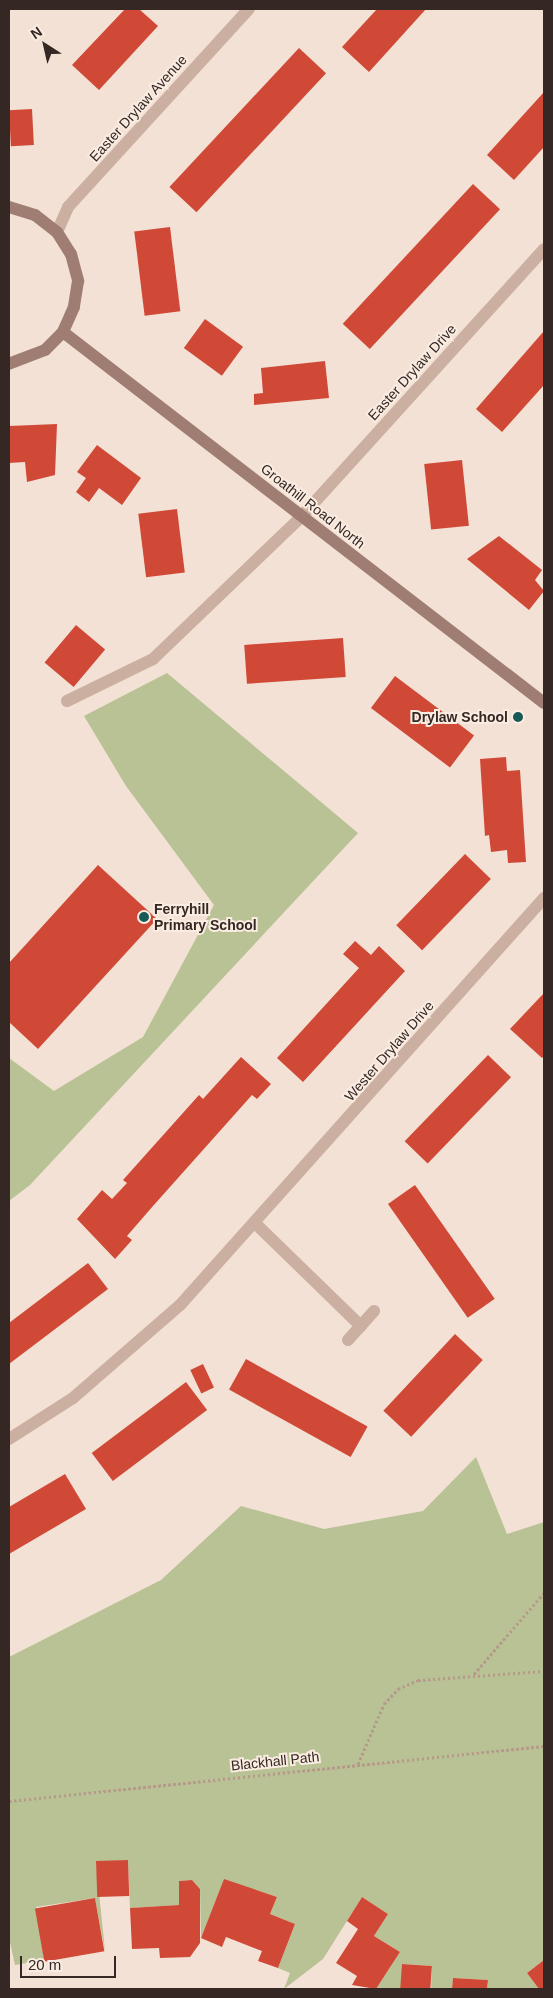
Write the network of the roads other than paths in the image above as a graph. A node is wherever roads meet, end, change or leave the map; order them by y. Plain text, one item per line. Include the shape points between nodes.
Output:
1 (249, 9) edge
2 (9, 207) edge
3 (57, 232) junction
4 (544, 249) edge
5 (63, 332) junction
6 (9, 364) edge
7 (302, 516) junction
8 (67, 701) dead end
9 (544, 703) edge
10 (544, 898) edge
11 (257, 1225) junction
12 (374, 1311) dead end
13 (361, 1326) junction
14 (348, 1340) dead end
15 (9, 1439) edge

1 - 3 street, Easter Drylaw Avenue via 68,207
2 - 3 street via 35,215
3 - 5 street via 71,254 78,281 74,307
4 - 7 street, Easter Drylaw Drive
5 - 6 street via 45,350
5 - 7 street, Groathill Road North
7 - 8 street, Easter Drylaw Drive via 153,659
7 - 9 street, Groathill Road North
10 - 11 street, Wester Drylaw Drive
11 - 13 street
11 - 15 street, Wester Drylaw Drive via 129,1353 73,1398
12 - 13 street
13 - 14 street

